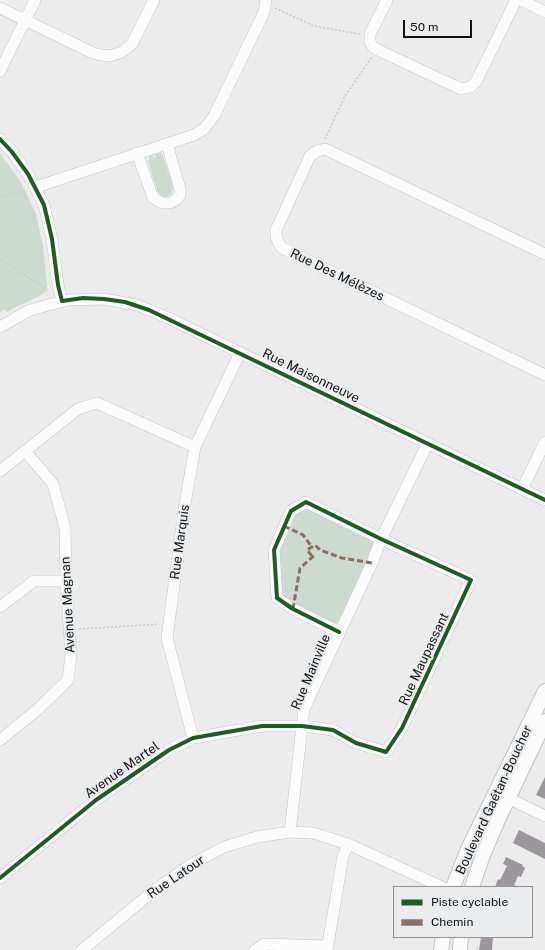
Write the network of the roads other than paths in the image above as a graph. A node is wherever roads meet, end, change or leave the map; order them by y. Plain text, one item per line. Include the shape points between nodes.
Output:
1 (35, 0) edge
2 (154, 0) edge
3 (386, 0) edge
4 (516, 0) edge
5 (521, 0) edge
6 (270, 3) edge
7 (0, 8) edge
8 (545, 12) edge
9 (25, 20) junction
10 (0, 71) edge
11 (0, 139) edge
12 (167, 144) junction
13 (137, 154) junction
14 (31, 189) junction
15 (545, 254) edge
16 (62, 301) junction
17 (0, 327) edge
18 (240, 353) junction
19 (545, 375) edge
20 (545, 442) edge
21 (428, 443) junction
22 (195, 447) junction
23 (25, 451) junction
24 (0, 471) edge
25 (522, 489) junction
26 (545, 500) edge
27 (381, 539) junction
28 (66, 581) junction
29 (0, 608) edge
30 (339, 632) junction
31 (544, 697) edge
32 (545, 721) edge
33 (302, 726) junction
34 (193, 738) junction
35 (0, 740) edge
36 (502, 795) junction
37 (545, 816) edge
38 (290, 832) junction
39 (348, 844) junction
40 (0, 878) edge
41 (440, 886) edge
42 (453, 886) edge
43 (472, 886) edge
44 (443, 938) edge
45 (462, 938) edge
46 (327, 948) edge
47 (82, 950) edge
48 (255, 950) edge
49 (441, 950) edge
50 (460, 950) edge

1 - 9 street
2 - 9 street via 134,41 125,50 114,55 97,54
3 - 4 street via 370,34 373,46 461,89 476,82
5 - 8 street
6 - 12 street via 210,123 198,133
7 - 9 street
9 - 10 street
11 - 14 street via 24,168
12 - 13 street
12 - 13 street via 180,190 173,202 166,204 153,198
13 - 14 street
14 - 16 street via 46,213
15 - 19 street, Rue Des Mélèzes via 325,150 317,151 310,156 276,230 282,248
16 - 17 street, Rue Maisonneuve via 28,311
16 - 18 street, Rue Maisonneuve via 95,298 133,304 158,313
18 - 21 street, Rue Maisonneuve
18 - 22 street, Rue Marquis
20 - 25 street
21 - 25 street, Rue Maisonneuve
21 - 27 street, Rue Mainville
22 - 23 street via 97,403 78,409
22 - 34 street, Rue Marquis via 167,638
23 - 24 street
23 - 28 street, Avenue Magnan via 52,484 65,528
25 - 26 street, Rue Maisonneuve
27 - 30 street, Rue Mainville
27 - 30 street via 306,502 291,511 274,550 277,598
27 - 33 street, Rue Maupassant via 472,580 402,728 386,752 356,744 333,730
28 - 29 street via 34,582
28 - 35 street, Avenue Magnan via 71,655 68,680
30 - 33 street, Rue Mainville via 304,709
31 - 36 street, Boulevard Gaétan-Boucher
32 - 36 street, Boulevard Gaétan-Boucher
33 - 34 street, Avenue Martel via 262,726
33 - 38 street, Rue Mainville
34 - 40 street, Avenue Martel via 169,750 96,800
36 - 37 street
36 - 42 street, Boulevard Gaétan-Boucher via 468,849
36 - 43 street, Boulevard Gaétan-Boucher
38 - 39 street, Rue Latour via 313,833
38 - 47 street, Rue Latour via 257,837 224,848 192,864 156,889
39 - 41 street, Rue Latour
39 - 46 street via 343,856
44 - 49 street
45 - 50 street
46 - 48 street via 264,944

